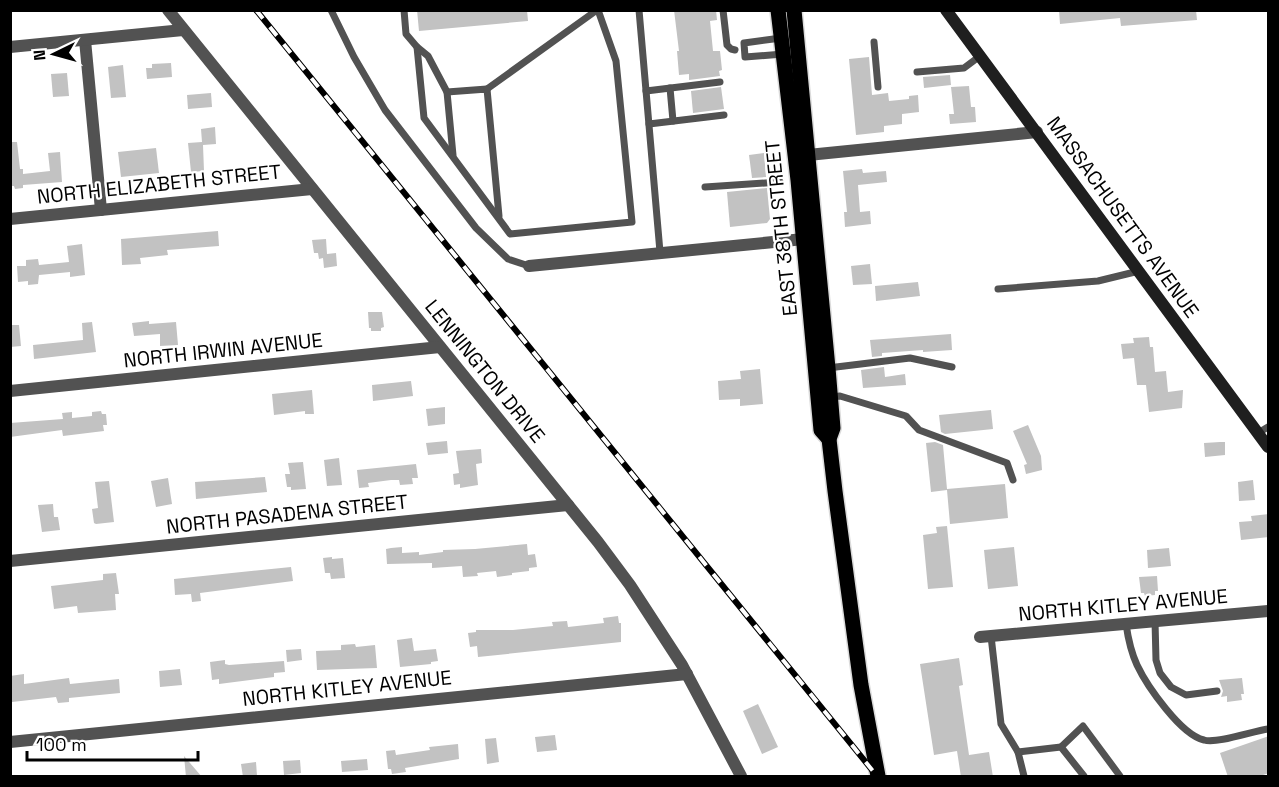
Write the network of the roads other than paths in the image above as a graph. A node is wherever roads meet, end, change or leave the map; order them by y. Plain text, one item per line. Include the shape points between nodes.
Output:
1 (168, 10) edge
2 (331, 10) edge
3 (404, 10) edge
4 (598, 10) edge
5 (639, 10) edge
6 (723, 10) edge
7 (778, 10) edge
8 (794, 10) edge
9 (946, 10) edge
10 (183, 30) junction
11 (85, 40) junction
12 (874, 42) dead end
13 (744, 43) junction
14 (782, 46) junction
15 (10, 47) edge
16 (417, 47) junction
17 (735, 50) junction
18 (980, 56) junction
19 (745, 57) junction
20 (918, 72) dead end
21 (720, 82) dead end
22 (878, 87) dead end
23 (670, 88) junction
24 (487, 89) junction
25 (646, 91) junction
26 (447, 92) junction
27 (724, 115) dead end
28 (673, 121) junction
29 (649, 124) junction
30 (1037, 132) junction
31 (808, 155) junction
32 (453, 158) junction
33 (780, 182) dead end
34 (705, 188) dead end
35 (312, 189) junction
36 (100, 210) junction
37 (10, 219) edge
38 (499, 219) junction
39 (804, 238) junction
40 (660, 252) junction
41 (529, 266) joint
42 (1139, 271) junction
43 (998, 289) dead end
44 (440, 347) junction
45 (828, 368) junction
46 (952, 368) dead end
47 (10, 391) edge
48 (831, 397) junction
49 (1263, 430) edge
50 (829, 439) junction
51 (1269, 447) edge
52 (1013, 480) dead end
53 (568, 505) junction
54 (10, 561) edge
55 (1269, 611) edge
56 (1155, 621) junction
57 (1126, 624) junction
58 (986, 637) joint
59 (687, 674) junction
60 (1217, 691) dead end
61 (1269, 729) edge
62 (10, 742) edge
63 (1061, 747) junction
64 (1017, 752) junction
65 (741, 777) edge
66 (878, 777) edge
67 (1023, 777) edge
68 (1084, 777) edge
69 (1120, 777) edge

1 - 10 street, LENNINGTON DRIVE
2 - 41 lane via 385,110 448,192 476,228 508,259
3 - 16 lane via 406,34
4 - 24 lane
4 - 38 lane via 616,61 632,222 510,234
5 - 25 lane
6 - 17 lane via 727,45
7 - 14 main road, EAST 38TH STREET
8 - 31 main road, EAST 38TH STREET
9 - 18 main road, MASSACHUSETTS AVENUE
10 - 11 street
10 - 35 street, LENNINGTON DRIVE
11 - 15 street
11 - 36 street
12 - 22 lane
13 - 14 lane
13 - 17 lane
13 - 19 lane
14 - 19 lane
14 - 39 main road, EAST 38TH STREET
16 - 26 lane via 428,56
16 - 32 lane via 424,118
17 - 19 lane
18 - 20 lane via 964,68
18 - 30 main road, MASSACHUSETTS AVENUE
21 - 23 lane
23 - 25 lane
23 - 28 lane
24 - 26 lane
24 - 38 lane
25 - 29 lane
26 - 32 lane
27 - 28 lane
28 - 29 lane
29 - 40 lane
30 - 31 street
30 - 42 main road, MASSACHUSETTS AVENUE
31 - 45 main road, EAST 38TH STREET
32 - 38 lane
33 - 34 lane
35 - 36 street, NORTH ELIZABETH STREET
35 - 44 street, LENNINGTON DRIVE
36 - 37 street, NORTH ELIZABETH STREET
39 - 40 street
39 - 50 main road, EAST 38TH STREET via 821,430
40 - 41 street
42 - 43 lane via 1098,281
42 - 49 main road, MASSACHUSETTS AVENUE
44 - 47 street, NORTH IRWIN AVENUE
44 - 53 street, LENNINGTON DRIVE
45 - 46 lane via 910,358
45 - 48 main road, EAST 38TH STREET
48 - 50 main road, EAST 38TH STREET via 833,428
48 - 52 lane via 840,396 906,416 919,430 1007,463
49 - 51 main road, MASSACHUSETTS AVENUE
50 - 66 main road, EAST 38TH STREET via 861,685
53 - 54 street, NORTH PASADENA STREET
53 - 59 street, LENNINGTON DRIVE via 630,585
55 - 56 street, NORTH KITLEY AVENUE
56 - 57 street, NORTH KITLEY AVENUE
56 - 60 lane via 1156,660 1171,687 1186,695
57 - 58 street, NORTH KITLEY AVENUE
57 - 61 lane via 1144,678 1162,705 1193,735 1205,741
58 - 64 lane via 1001,724
59 - 62 street, NORTH KITLEY AVENUE
59 - 65 street, LENNINGTON DRIVE
63 - 64 lane
63 - 68 lane
63 - 69 lane via 1083,726
64 - 67 lane

